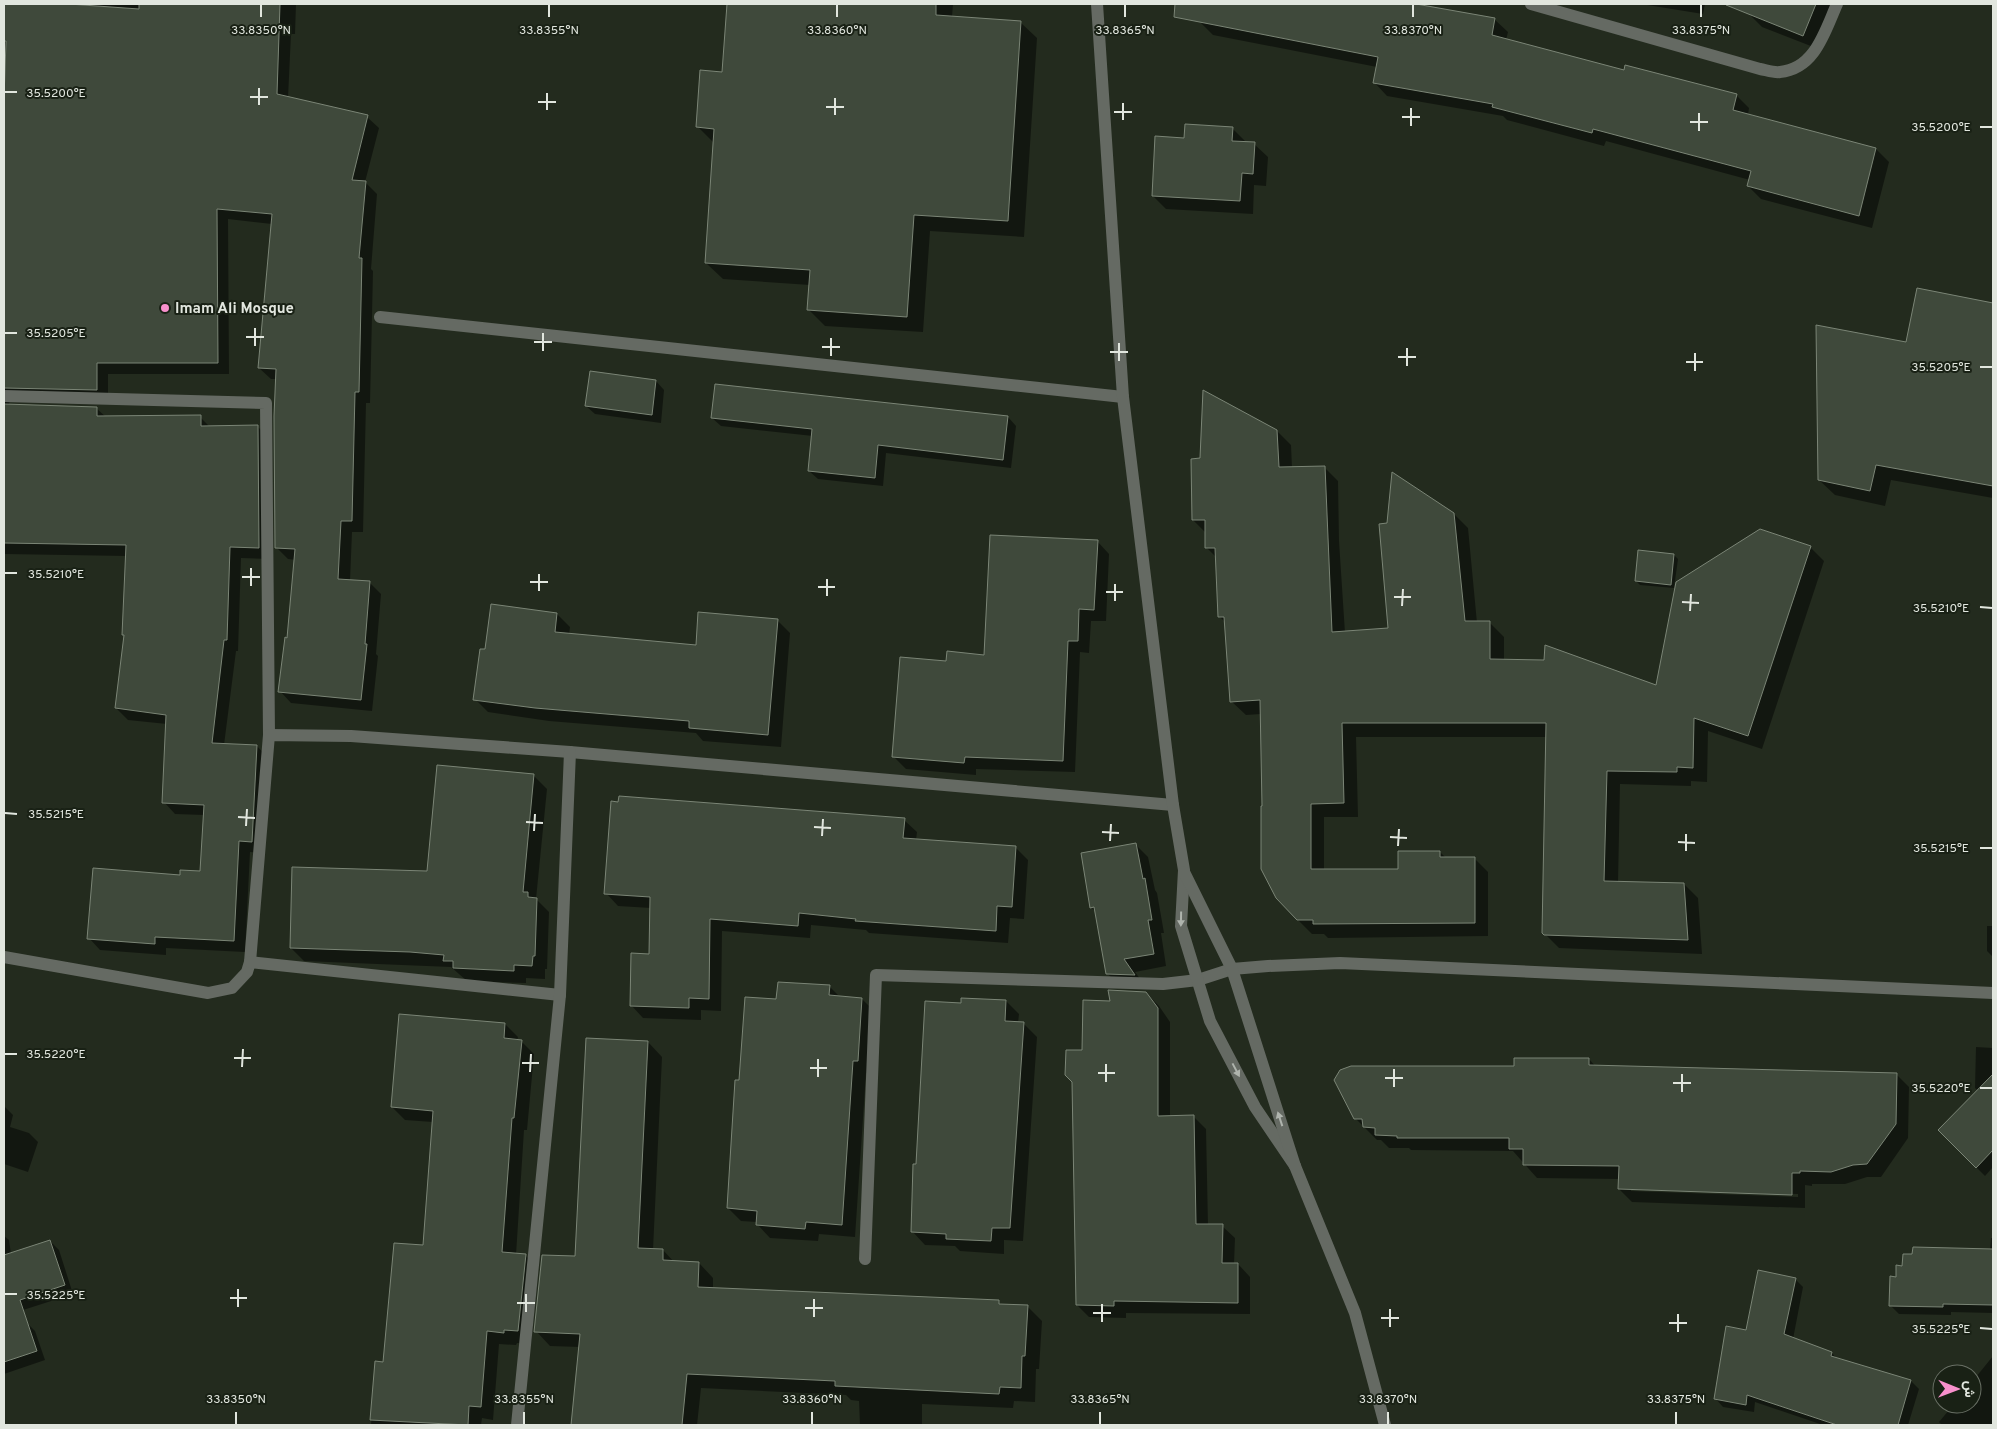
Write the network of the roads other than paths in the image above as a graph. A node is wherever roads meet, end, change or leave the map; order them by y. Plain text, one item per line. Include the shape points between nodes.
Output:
1 (1097, 4) edge
2 (1531, 4) edge
3 (1837, 4) edge
4 (380, 318) dead end
5 (4, 396) edge
6 (1123, 397) junction
7 (269, 735) junction
8 (570, 752) junction
9 (1173, 805) junction
10 (1184, 870) junction
11 (4, 957) edge
12 (250, 962) junction
13 (1232, 969) junction
14 (1198, 980) junction
15 (1993, 993) edge
16 (560, 995) junction
17 (1295, 1166) junction
18 (864, 1259) dead end
19 (517, 1425) edge
20 (1385, 1425) edge

1 - 6 street
2 - 3 street via 1779,72 1798,67 1813,55
4 - 6 street
5 - 7 street via 266,402
6 - 9 street
7 - 8 street via 351,736
7 - 12 street
8 - 9 street
8 - 16 street
9 - 10 street
10 - 13 street
10 -> 14 street via 1181,926
11 - 12 street via 208,993 232,988 247,972
12 - 16 street
13 - 14 street
13 - 15 street via 1340,964
17 -> 13 street
14 -> 17 street via 1210,1021 1256,1107
14 - 18 street via 1162,984 876,975
16 - 19 street
17 - 20 street via 1355,1313

